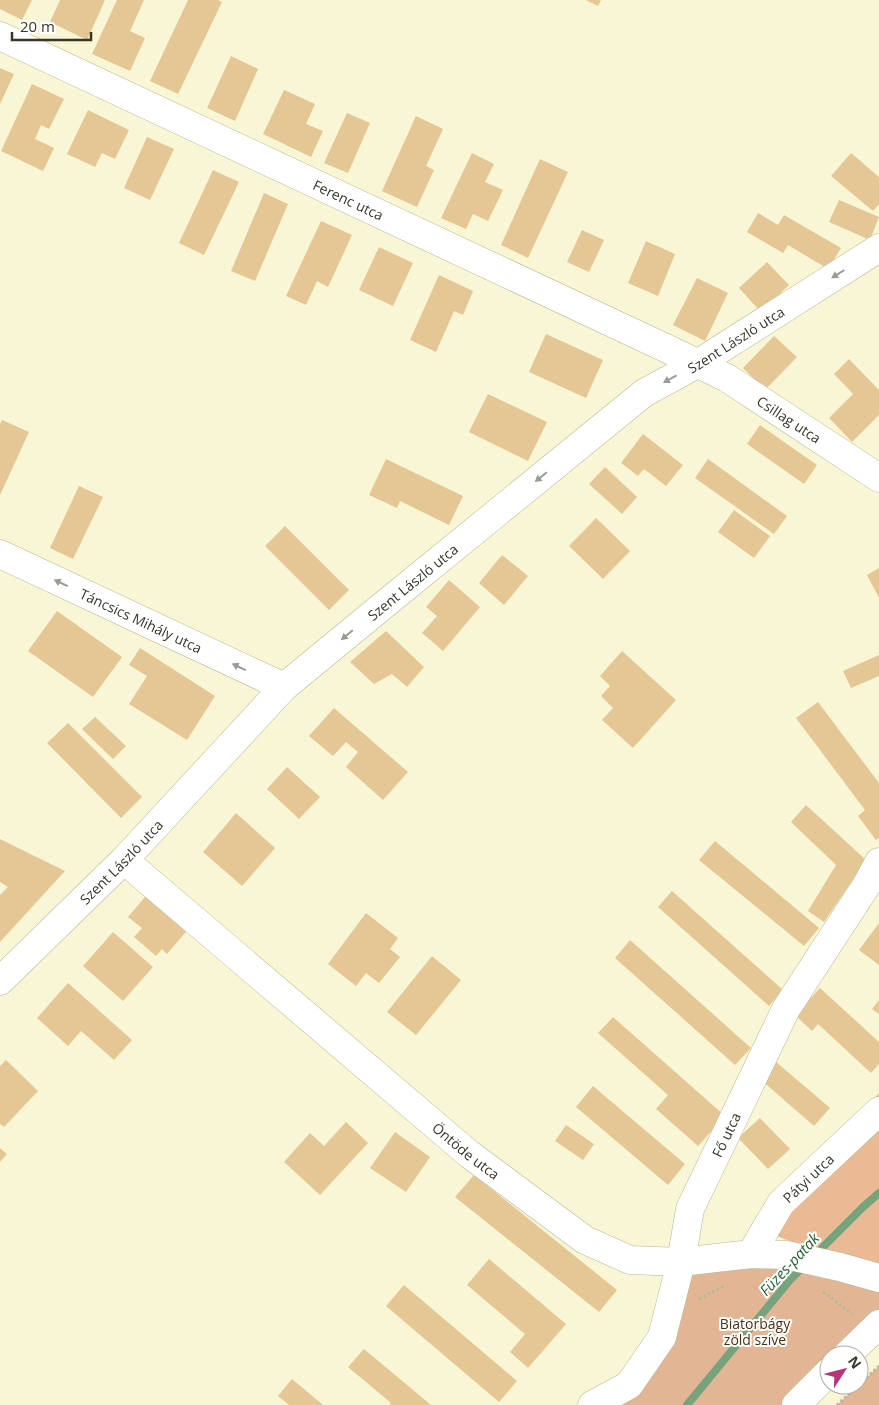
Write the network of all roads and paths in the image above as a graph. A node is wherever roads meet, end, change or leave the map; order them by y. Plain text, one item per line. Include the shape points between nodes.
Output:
1 (0, 36) edge
2 (879, 248) edge
3 (697, 364) junction
4 (879, 478) edge
5 (0, 554) edge
6 (284, 687) junction
7 (124, 860) junction
8 (879, 862) edge
9 (0, 981) edge
10 (879, 1111) edge
11 (752, 1254) junction
12 (681, 1262) junction
13 (879, 1278) edge
14 (732, 1282) dead end
15 (820, 1291) dead end
16 (697, 1300) dead end
17 (876, 1327) edge
18 (857, 1345) edge
19 (879, 1366) edge
20 (819, 1382) edge
21 (592, 1405) edge
22 (796, 1405) edge
23 (838, 1405) edge

1 - 3 street, Ferenc utca
2 -> 3 street, Szent László utca
3 - 4 street, Csillag utca via 727,378
3 -> 6 street, Szent László utca via 644,393
6 -> 5 street, Táncsics Mihály utca
6 - 7 street, Szent László utca
7 - 9 street, Szent László utca
7 - 12 street, Öntöde utca via 469,1154 585,1240 630,1260
8 - 12 street, Fő utca via 786,1009 690,1209
10 - 11 street, Pátyi utca via 781,1203
11 - 12 street, Öntöde utca
11 - 13 street, Öntöde utca via 786,1255
12 - 21 street, Fő utca via 662,1337 629,1385
14 - 16 path
15 - 17 path via 861,1322
17 - 18 street
19 - 23 path
20 - 22 street

